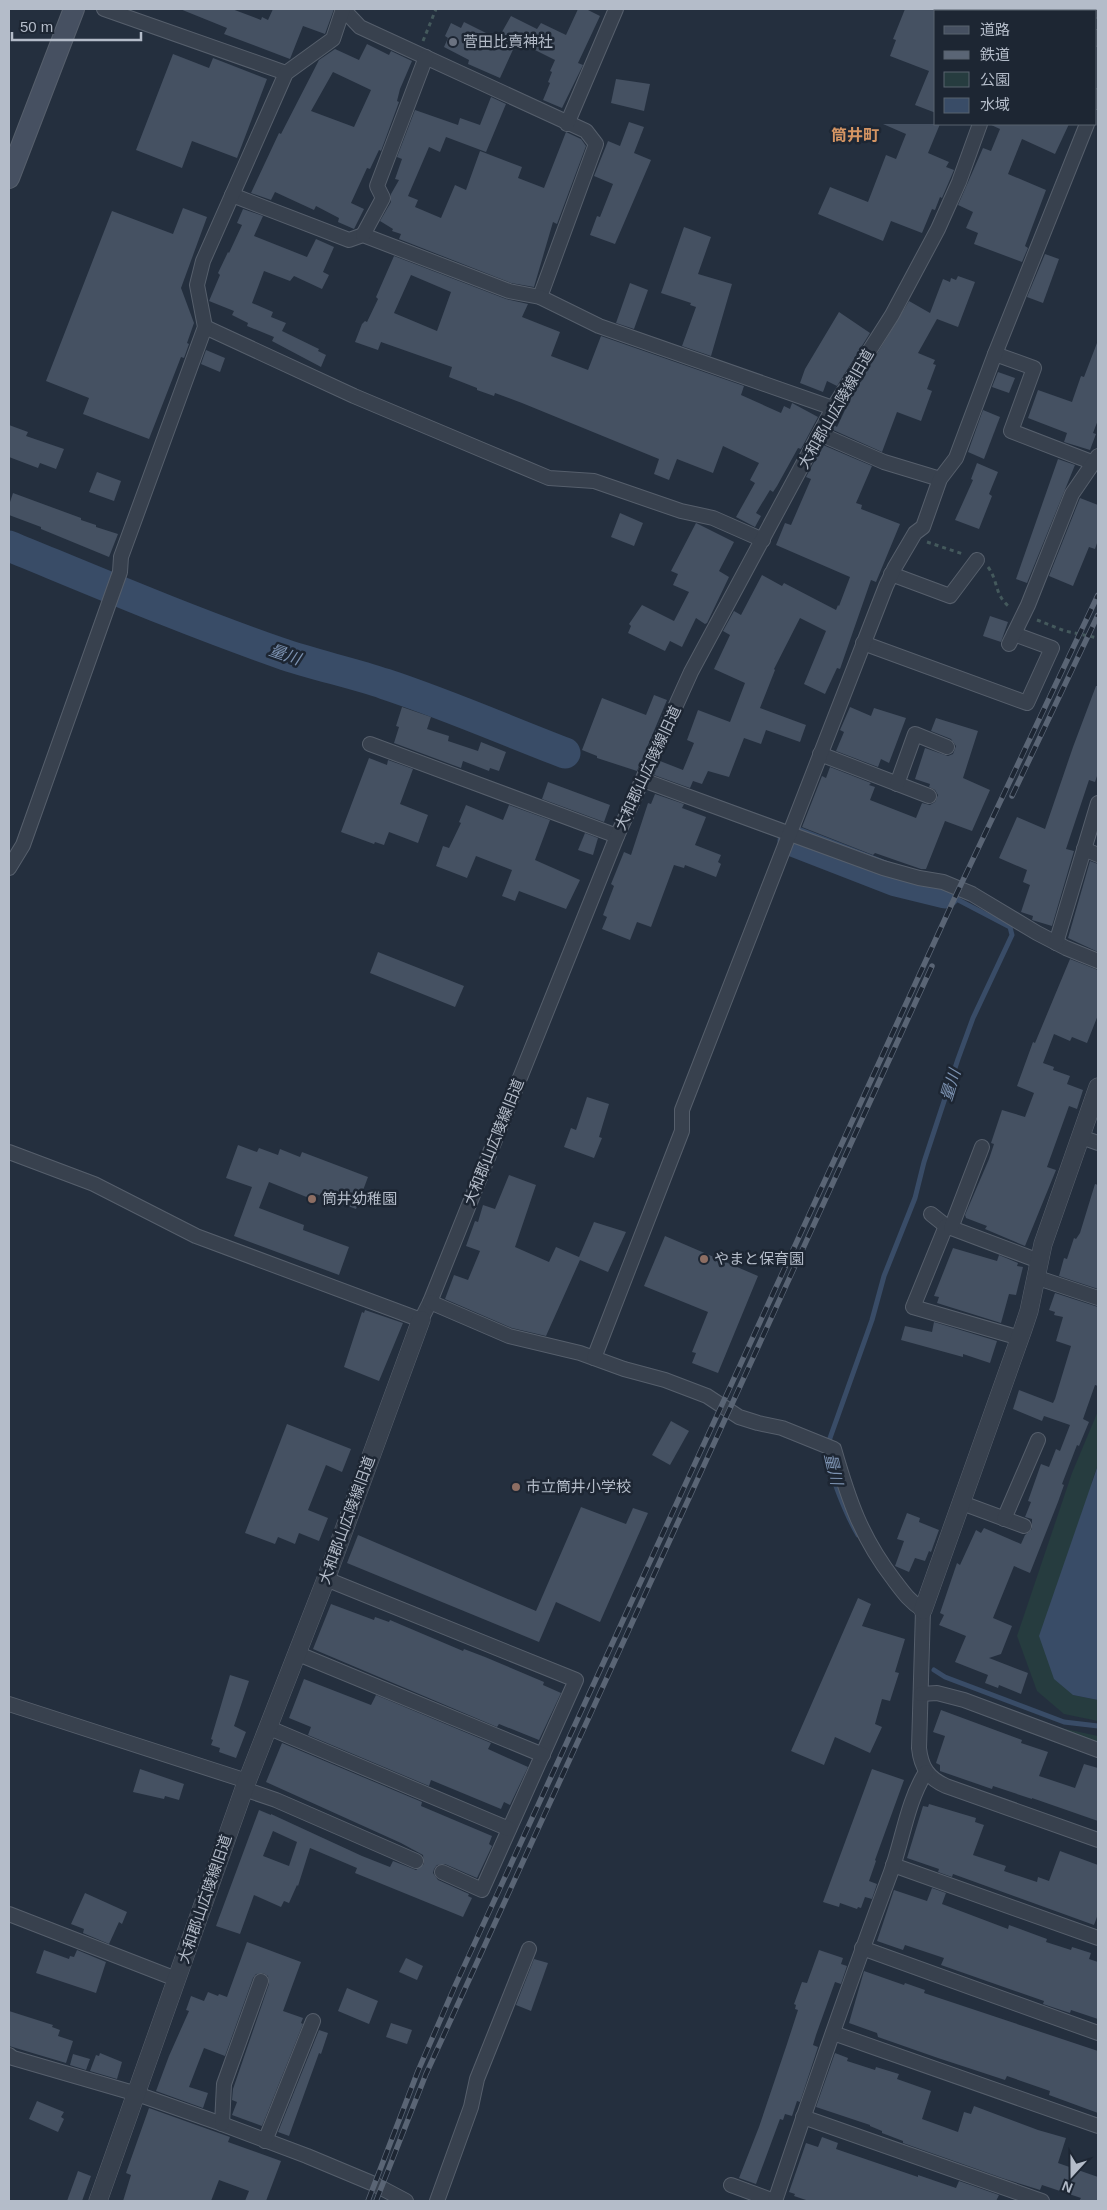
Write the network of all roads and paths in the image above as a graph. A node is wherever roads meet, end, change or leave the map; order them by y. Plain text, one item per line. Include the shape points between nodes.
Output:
1 (74, 9) edge
2 (104, 9) edge
3 (343, 9) edge
4 (436, 9) edge
5 (616, 9) edge
6 (360, 27) junction
7 (333, 39) junction
8 (422, 55) junction
9 (286, 73) junction
10 (567, 124) junction
11 (980, 125) edge
12 (1087, 125) edge
13 (9, 178) edge
14 (232, 195) junction
15 (363, 235) junction
16 (540, 297) junction
17 (206, 327) junction
18 (995, 354) junction
19 (833, 408) junction
20 (820, 434) junction
21 (1096, 459) edge
22 (940, 478) junction
23 (923, 527) junction
24 (763, 540) junction
25 (977, 560) junction
26 (892, 574) junction
27 (1024, 614) junction
28 (1098, 638) edge
29 (863, 643) junction
30 (370, 744) dead end
31 (947, 747) dead end
32 (820, 754) junction
33 (643, 780) junction
34 (897, 784) junction
35 (929, 796) dead end
36 (1098, 803) edge
37 (617, 836) junction
38 (789, 838) junction
39 (1084, 849) junction
40 (1098, 855) edge
41 (9, 868) edge
42 (1056, 943) junction
43 (1098, 961) edge
44 (1098, 1087) edge
45 (1081, 1137) junction
46 (1098, 1143) edge
47 (982, 1147) dead end
48 (9, 1152) edge
49 (931, 1214) dead end
50 (949, 1227) junction
51 (1037, 1269) junction
52 (1098, 1298) edge
53 (430, 1302) junction
54 (421, 1320) junction
55 (1020, 1338) junction
56 (594, 1358) junction
57 (1038, 1440) dead end
58 (962, 1503) junction
59 (1004, 1519) junction
60 (1024, 1526) dead end
61 (326, 1579) junction
62 (923, 1610) junction
63 (296, 1653) junction
64 (921, 1694) junction
65 (9, 1704) edge
66 (267, 1727) junction
67 (1098, 1750) edge
68 (543, 1755) junction
69 (926, 1772) junction
70 (245, 1785) junction
71 (509, 1829) junction
72 (1098, 1840) edge
73 (416, 1861) dead end
74 (893, 1865) junction
75 (442, 1872) dead end
76 (9, 1914) edge
77 (1098, 1938) edge
78 (862, 1948) junction
79 (529, 1949) dead end
80 (176, 1979) junction
81 (261, 1981) dead end
82 (313, 2021) dead end
83 (833, 2033) junction
84 (1098, 2033) edge
85 (9, 2055) edge
86 (136, 2094) junction
87 (803, 2117) junction
88 (222, 2124) junction
89 (1098, 2126) edge
90 (265, 2141) junction
91 (731, 2185) dead end
92 (98, 2201) edge
93 (406, 2201) edge
94 (437, 2201) edge
95 (775, 2201) edge
96 (1042, 2201) edge

1 - 13 main road
2 - 9 street
3 - 6 street
3 - 7 street
4 - 8 path
5 - 10 street
6 - 7 street
6 - 8 street
7 - 9 street
8 - 10 street
8 - 15 street via 377,186 383,198
9 - 14 street
10 - 16 street via 586,131 596,144
11 - 19 street, 大和郡山広陵線旧道 via 938,229 892,315
12 - 18 street
14 - 15 street via 349,240
14 - 17 street via 203,261 197,285
15 - 16 street via 509,291
16 - 19 street via 599,326
17 - 24 street via 354,396 549,478 594,481 681,511 713,518
17 - 41 street via 121,557 120,572 23,845
18 - 21 street via 1034,368 1011,431
18 - 22 street via 956,458
19 - 20 street, 大和郡山広陵線旧道
20 - 22 street via 884,462
20 - 24 street, 大和郡山広陵線旧道
21 - 27 street via 1072,494
22 - 23 street
23 - 25 path via 923,537 928,544
23 - 26 street via 915,533
24 - 33 street, 大和郡山広陵線旧道 via 691,672
25 - 26 street via 950,596
25 - 27 path via 987,564 995,577 1000,598
26 - 29 street
27 - 28 path via 1065,631
27 - 29 street via 1011,639 1052,648 1027,703
29 - 32 street
30 - 37 street
31 - 34 street via 915,734
32 - 34 street
32 - 38 street
33 - 37 street, 大和郡山広陵線旧道
33 - 38 street
34 - 35 street
36 - 39 street
37 - 53 street, 大和郡山広陵線旧道
38 - 42 street via 892,871 959,888
38 - 56 street via 682,1110 682,1131
39 - 40 street
39 - 42 street
42 - 43 street
44 - 45 street
45 - 46 street
45 - 51 street
47 - 50 street
48 - 54 street via 94,1184 196,1236
49 - 50 street
50 - 51 street
50 - 55 street via 913,1307
51 - 52 street
51 - 55 street
53 - 54 street, 大和郡山広陵線旧道
53 - 56 street via 509,1336
54 - 61 street, 大和郡山広陵線旧道
55 - 58 street
56 - 62 street via 665,1380 707,1396 739,1416 782,1428 834,1449 857,1520 884,1567 911,1602
57 - 59 street
58 - 59 street
58 - 62 street
59 - 60 street
61 - 63 street, 大和郡山広陵線旧道
61 - 68 street via 576,1680
62 - 64 street
63 - 66 street, 大和郡山広陵線旧道
63 - 68 street
64 - 67 street via 937,1693 964,1700
64 - 69 street via 919,1748 920,1763
65 - 70 street
66 - 70 street, 大和郡山広陵線旧道
66 - 71 street
68 - 71 street
69 - 72 street via 934,1781 946,1786
69 - 74 street via 916,1788
70 - 73 street
70 - 80 street, 大和郡山広陵線旧道
71 - 75 street via 482,1890
74 - 77 street
74 - 78 street
76 - 80 street
78 - 83 street
78 - 84 street
79 - 94 street via 478,2079
80 - 86 street, 大和郡山広陵線旧道
81 - 88 street via 224,2084
82 - 90 street
83 - 87 street
83 - 89 street
85 - 86 street
86 - 88 street
86 - 92 street, 大和郡山広陵線旧道
87 - 95 street
87 - 96 street
88 - 90 street
90 - 93 street via 366,2181
91 - 95 street

